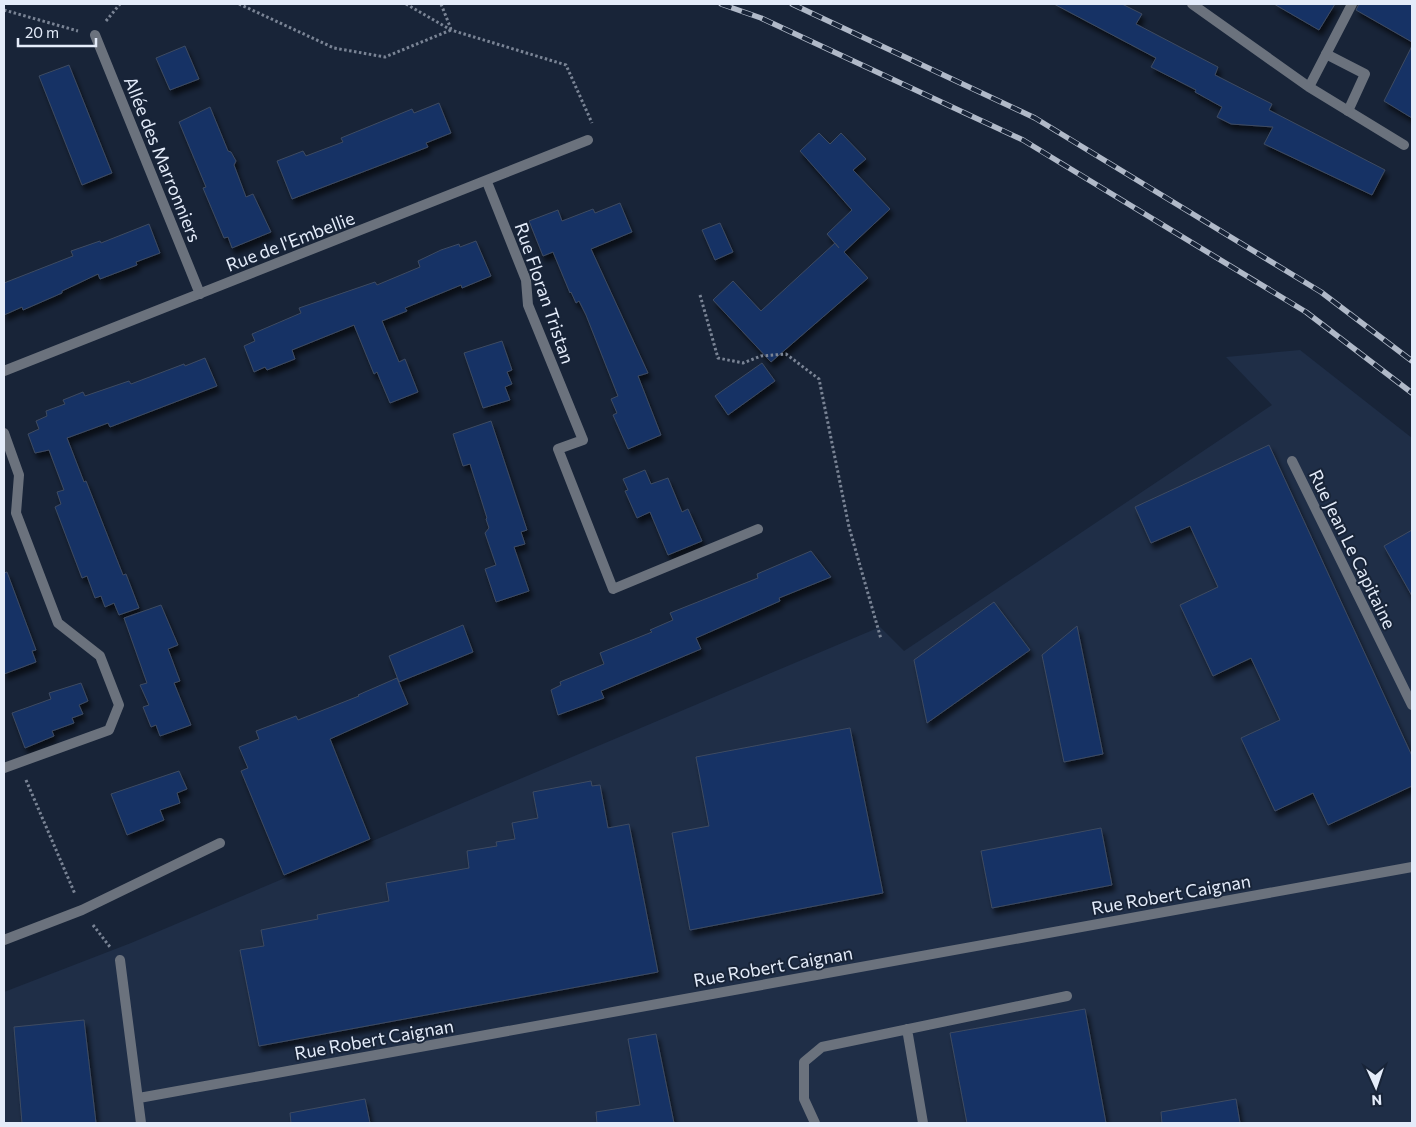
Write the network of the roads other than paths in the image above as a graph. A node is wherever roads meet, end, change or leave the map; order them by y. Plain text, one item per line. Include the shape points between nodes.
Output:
1 (1192, 4) edge
2 (1352, 4) edge
3 (95, 36) road end
4 (1326, 54) junction
5 (1309, 87) junction
6 (1348, 111) junction
7 (588, 140) road end
8 (1404, 145) dead end
9 (487, 182) junction
10 (200, 294) junction
11 (4, 371) edge
12 (4, 432) edge
13 (1292, 461) dead end
14 (758, 529) dead end
15 (1412, 705) edge
16 (4, 768) edge
17 (220, 843) dead end
18 (1412, 867) edge
19 (4, 940) edge
20 (120, 960) road end
21 (1067, 996) dead end
22 (908, 1029) junction
23 (139, 1098) junction
24 (141, 1123) edge
25 (815, 1123) edge
26 (923, 1123) edge

1 - 5 street
2 - 4 street
3 - 10 street, Allée des Marronniers
4 - 5 street
4 - 6 street via 1365,74
5 - 6 street
6 - 8 street
7 - 9 street, Rue de l'Embellie
9 - 10 street, Rue de l'Embellie
9 - 14 street, Rue Floran Tristan via 526,280 528,305 583,440 558,449 613,588
10 - 11 street, Rue de l'Embellie
12 - 16 street via 19,475 16,513 58,623 100,656 119,705 109,730
13 - 15 street, Rue Jean Le Capitaine
17 - 19 street via 82,910
18 - 23 street, Rue Robert Caignan
20 - 23 street
21 - 22 street
22 - 25 street via 822,1047 804,1062 804,1099
22 - 26 street
23 - 24 street

